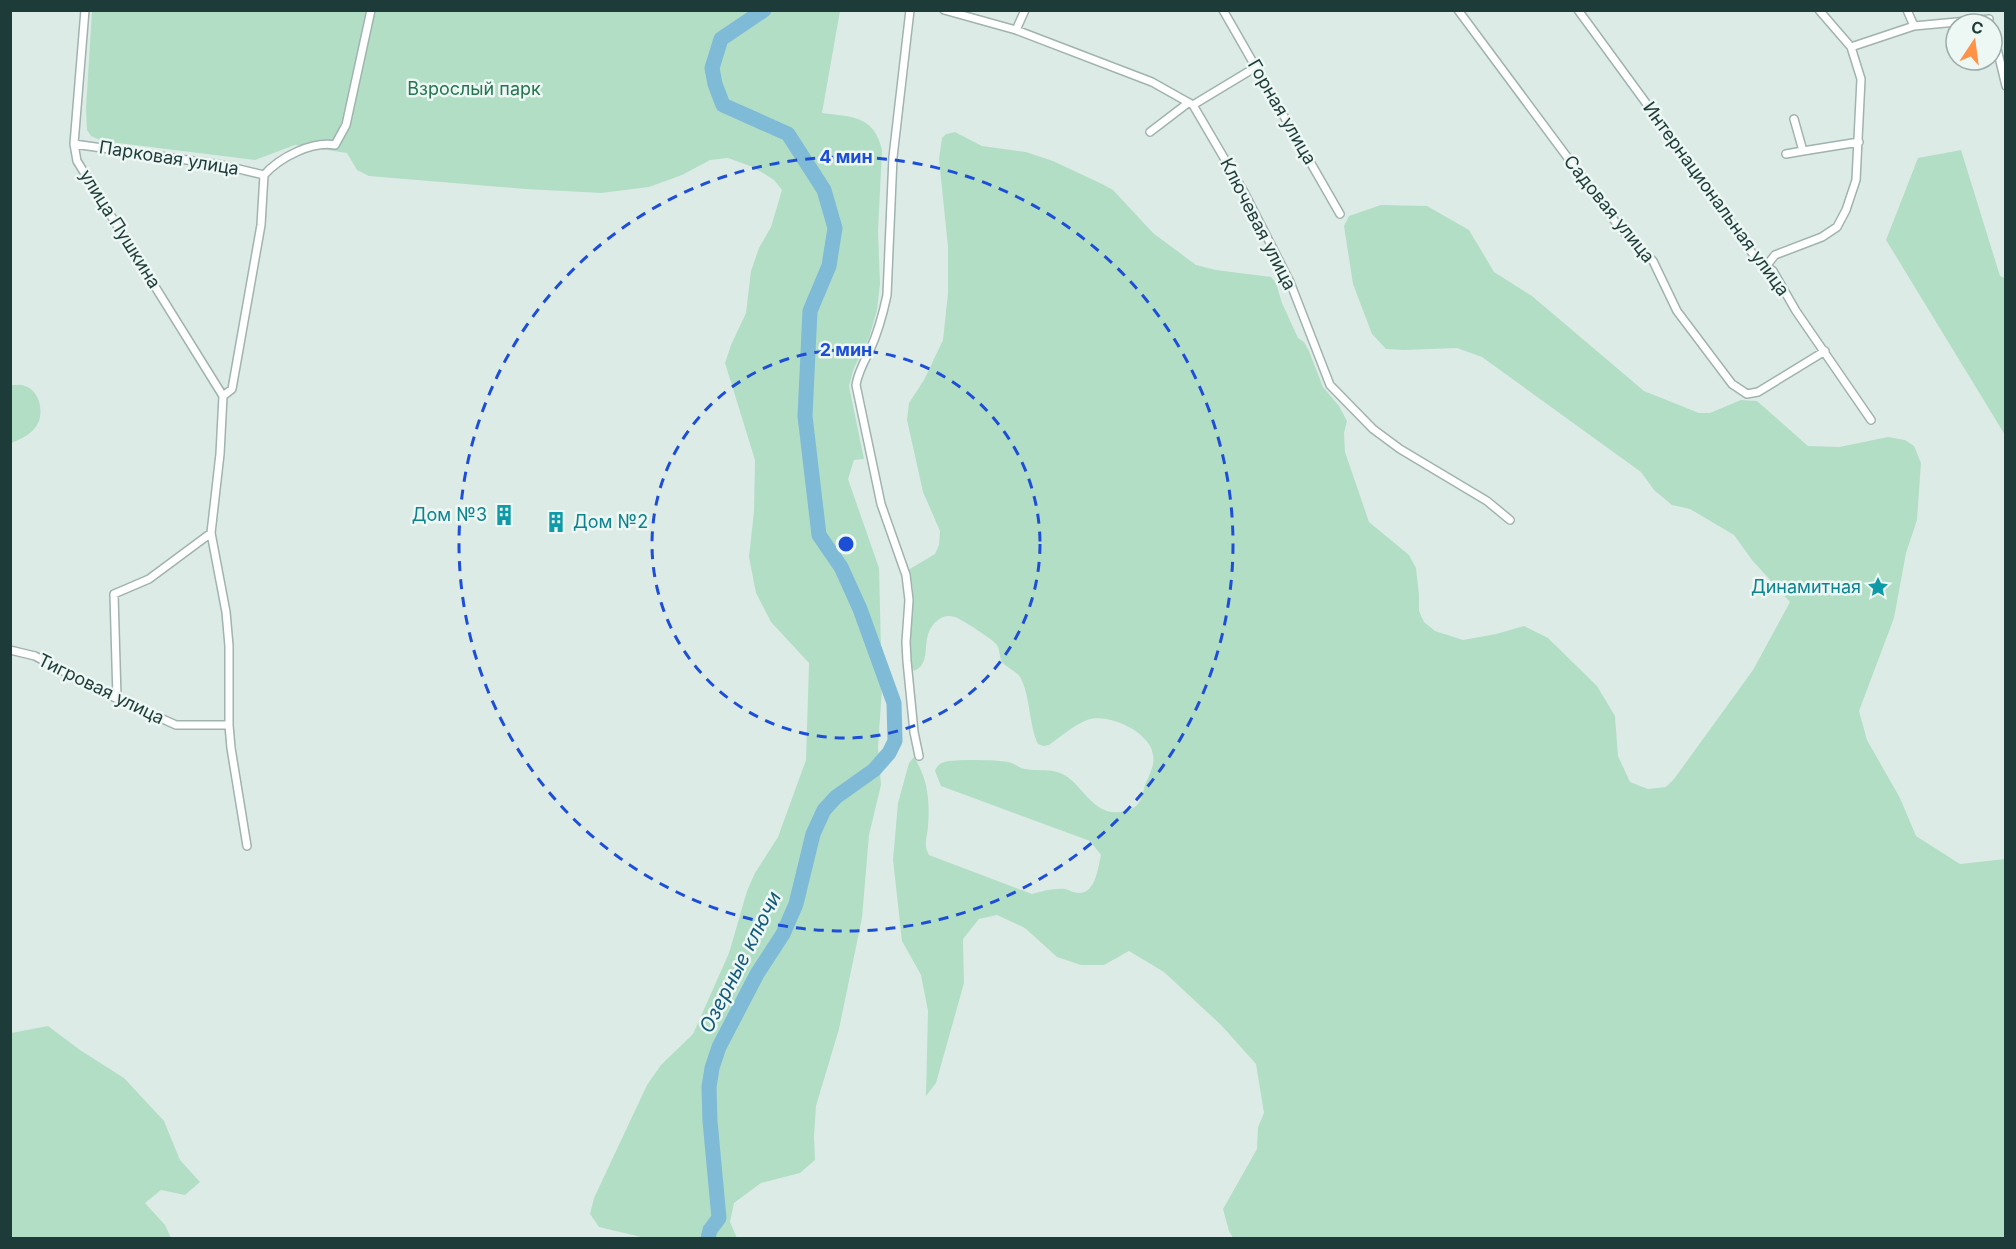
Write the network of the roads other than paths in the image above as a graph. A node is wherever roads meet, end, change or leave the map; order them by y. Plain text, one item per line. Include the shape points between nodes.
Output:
1 (85, 10) edge
2 (371, 10) edge
3 (910, 10) edge
4 (944, 10) edge
5 (1025, 10) edge
6 (1223, 10) edge
7 (1458, 10) edge
8 (1578, 10) edge
9 (1820, 10) edge
10 (1906, 10) edge
11 (1944, 25) edge
12 (1914, 26) junction
13 (1016, 30) junction
14 (1851, 47) junction
15 (2004, 66) edge
16 (1256, 67) junction
17 (2006, 86) edge
18 (1191, 104) junction
19 (1794, 119) dead end
20 (1150, 132) dead end
21 (1859, 142) junction
22 (74, 144) junction
23 (1803, 151) junction
24 (1786, 154) dead end
25 (264, 175) junction
26 (1340, 214) dead end
27 (1767, 265) junction
28 (1825, 351) junction
29 (223, 396) junction
30 (1871, 420) dead end
31 (1510, 520) dead end
32 (212, 532) junction
33 (10, 650) edge
34 (117, 698) junction
35 (229, 725) junction
36 (919, 756) dead end
37 (247, 846) dead end

1 - 22 street, улица Пушкина
2 - 25 street via 346,125 335,145 320,144 291,155
3 - 36 street via 893,157 887,295 856,385 881,504 906,575 907,660
4 - 13 street, Ключевая улица
5 - 13 street
6 - 16 street, Горная улица
7 - 28 street, Садовая улица via 1620,228 1653,261 1677,311 1732,384 1747,394 1758,392
8 - 27 street, Интернациональная улица via 1755,257
9 - 14 street
10 - 12 street
11 - 12 street
12 - 14 street
13 - 18 street, Ключевая улица via 1152,82
14 - 21 street via 1862,87
15 - 17 street
16 - 18 street
16 - 26 street, Горная улица
18 - 20 street
18 - 31 street, Ключевая улица via 1244,192 1290,282 1330,385 1373,429 1488,501
19 - 23 street
21 - 23 street
21 - 27 street via 1854,187 1837,227 1775,255
22 - 25 street, Парковая улица via 222,165
22 - 29 street, улица Пушкина via 77,161
23 - 24 street
25 - 29 street via 261,225 232,388
27 - 28 street, Интернациональная улица
28 - 30 street, Интернациональная улица
29 - 32 street
32 - 34 street via 149,579 114,594
32 - 35 street via 226,612
33 - 34 street, Тигровая улица via 35,656
34 - 35 street, Тигровая улица via 176,725
35 - 37 street

